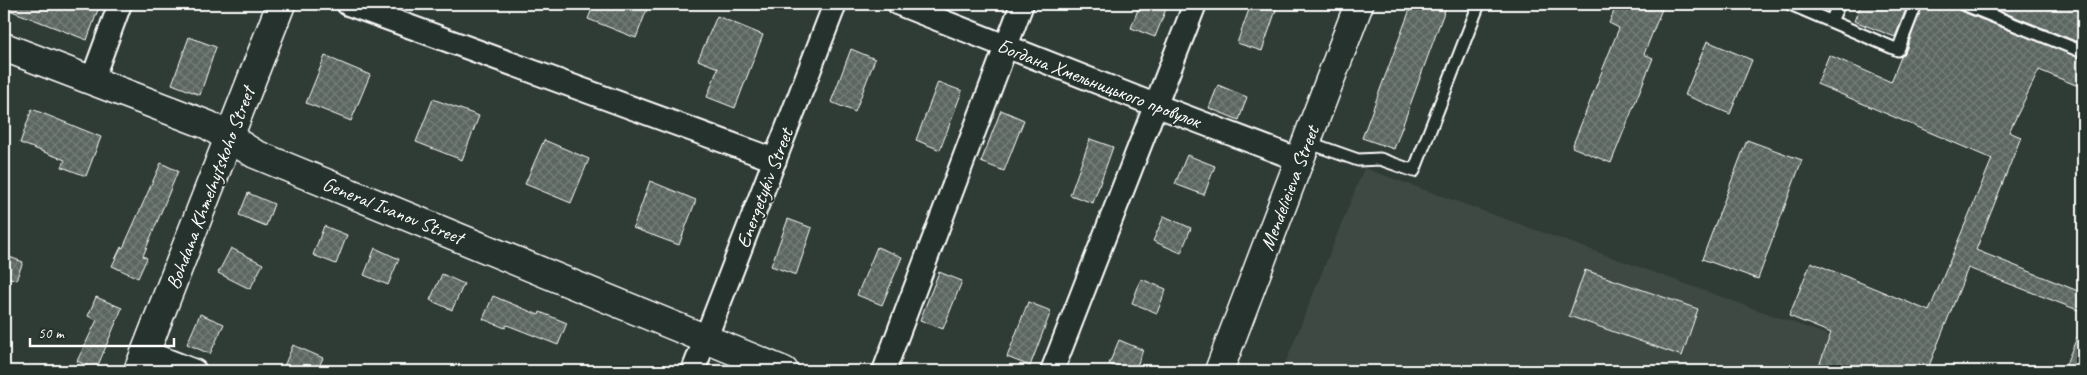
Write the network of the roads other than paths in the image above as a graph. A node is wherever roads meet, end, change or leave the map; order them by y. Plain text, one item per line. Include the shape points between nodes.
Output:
1 (120, 4) edge
2 (281, 4) edge
3 (348, 4) edge
4 (834, 4) edge
5 (899, 4) edge
6 (1022, 4) edge
7 (1195, 4) edge
8 (1359, 4) edge
9 (1479, 4) edge
10 (1790, 4) edge
11 (1839, 4) edge
12 (1916, 4) edge
13 (1962, 4) edge
14 (1831, 21) junction
15 (4, 47) edge
16 (1006, 47) junction
17 (2083, 52) edge
18 (92, 80) junction
19 (1155, 105) junction
20 (230, 138) junction
21 (1303, 151) junction
22 (775, 160) junction
23 (706, 339) junction
24 (142, 362) edge
25 (194, 371) edge
26 (693, 371) edge
27 (784, 371) edge
28 (884, 371) edge
29 (1052, 371) edge
30 (1220, 371) edge

1 - 18 street
2 - 20 street, Bohdana Khmelnytskoho Street
3 - 22 street
4 - 22 street, Energetykiv Street
5 - 16 street, Богдана Хмельницького провулок
6 - 16 street
7 - 19 street
8 - 21 street, Mendelieieva Street
9 - 21 lane via 1414,171 1380,159 1358,160
10 - 14 lane
11 - 14 lane
12 - 14 lane via 1898,50
13 - 17 lane
15 - 18 street, General Ivanov Street
16 - 19 street, Богдана Хмельницького провулок
16 - 28 street
18 - 20 street, General Ivanov Street via 208,125
19 - 21 street, Богдана Хмельницького провулок
19 - 29 street
20 - 23 street, General Ivanov Street via 255,154
20 - 24 street, Bohdana Khmelnytskoho Street
21 - 30 street, Mendelieieva Street
22 - 23 street, Energetykiv Street
23 - 26 street, Energetykiv Street
23 - 27 street, General Ivanov Street
24 - 25 street

